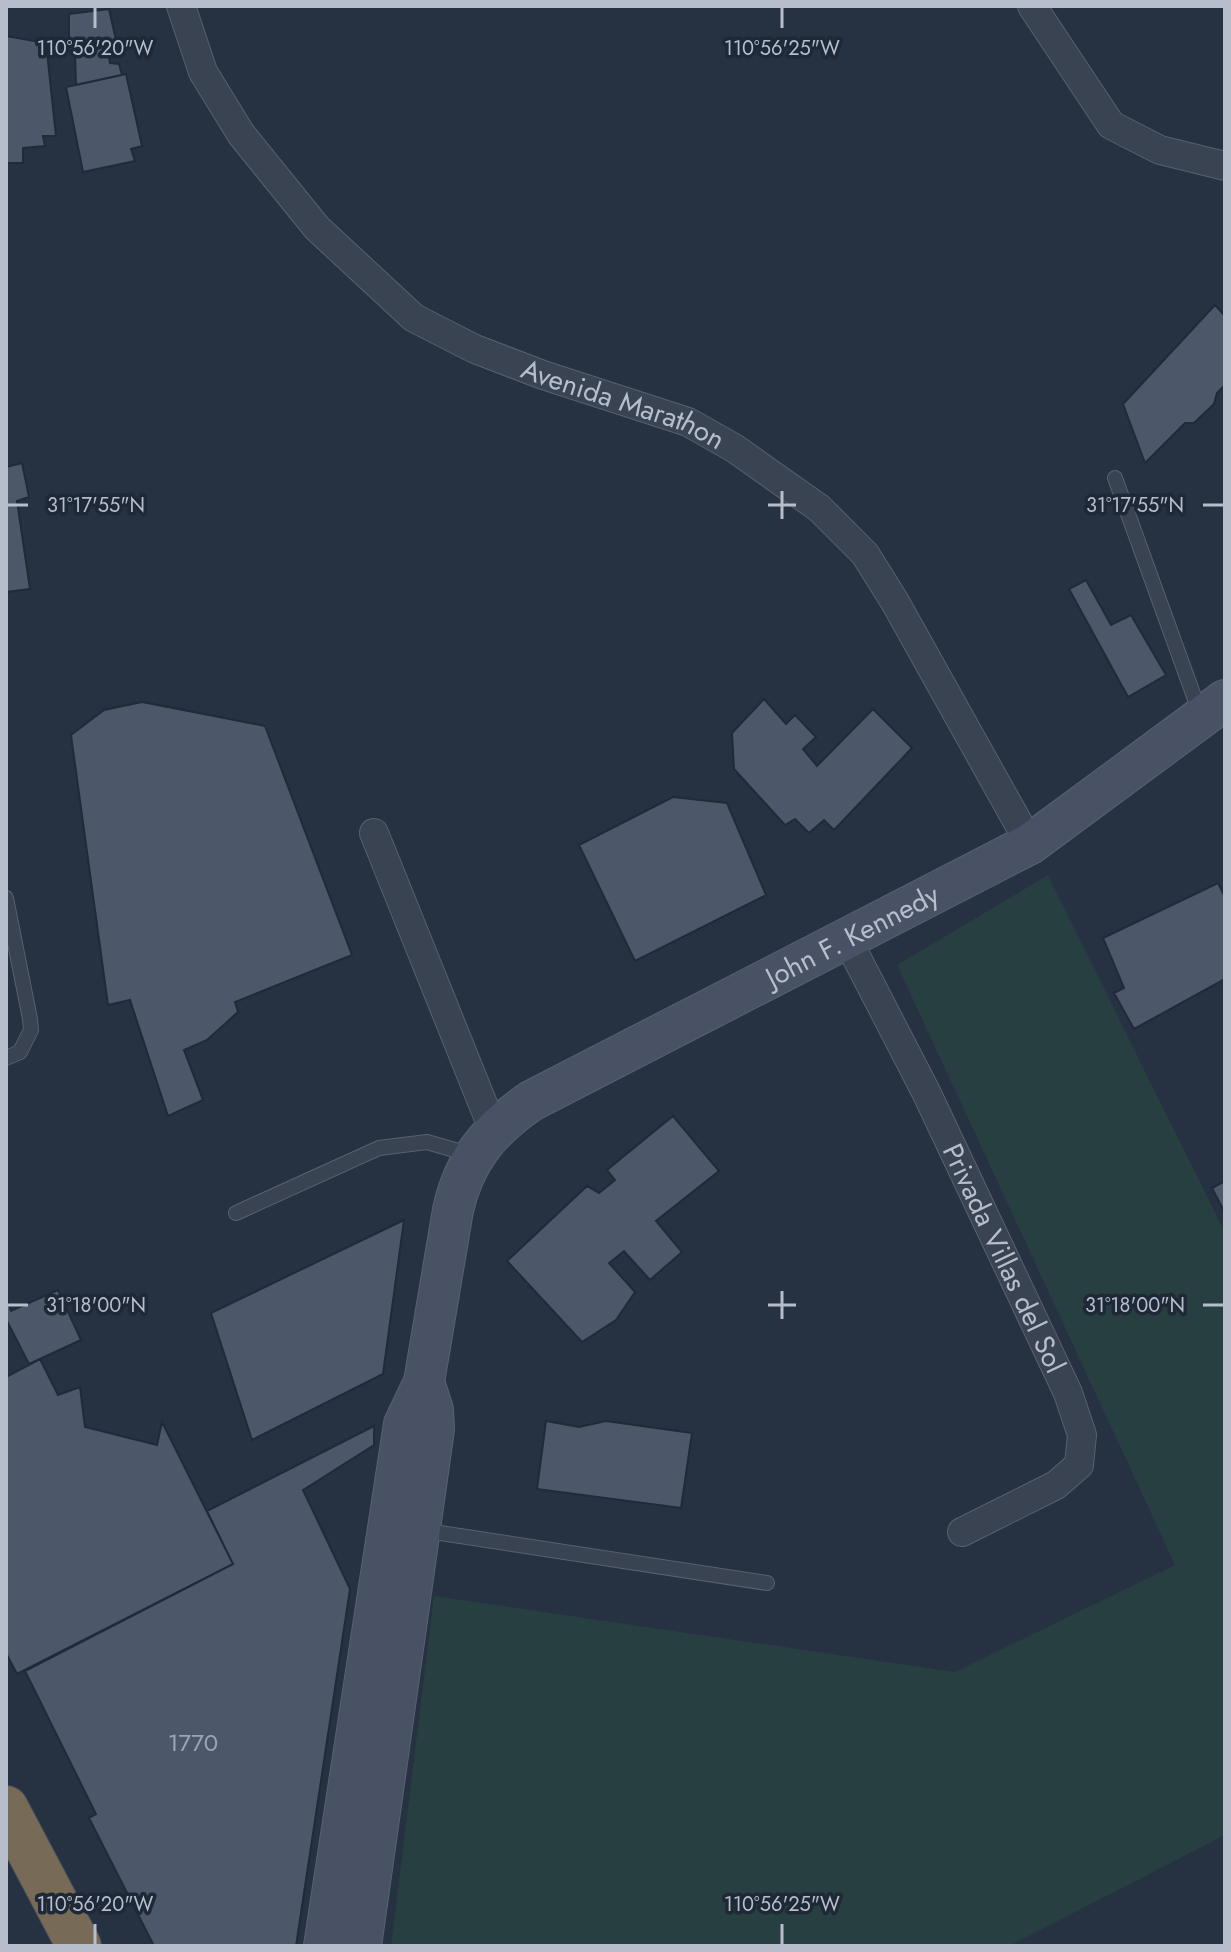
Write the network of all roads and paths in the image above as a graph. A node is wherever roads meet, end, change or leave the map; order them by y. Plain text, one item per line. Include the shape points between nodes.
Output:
1 (181, 6) edge
2 (1032, 6) edge
3 (1225, 166) edge
4 (1115, 478) dead end
5 (1213, 708) edge
6 (374, 833) dead end
7 (1030, 844) junction
8 (6, 898) edge
9 (846, 937) junction
10 (6, 1058) edge
11 (483, 1142) junction
12 (236, 1213) dead end
13 (404, 1527) junction
14 (962, 1532) dead end
15 (767, 1583) dead end
16 (6, 1808) edge
17 (79, 1946) edge
18 (324, 1946) edge
19 (361, 1946) edge

1 - 7 street, Avenida Marathon via 203,72 241,134 317,228 414,318 543,375 688,422 819,508 865,554
2 - 3 street via 1111,125 1160,150
4 - 5 lane
5 - 7 street, John F. Kennedy
6 - 11 street
7 - 9 street, John F. Kennedy
8 - 10 lane via 31,1030 20,1052
9 - 11 street, John F. Kennedy via 545,1094
9 - 14 street, Privada Villas del Sol via 926,1092 1068,1393 1082,1435 1079,1465 1056,1485
11 - 12 lane via 379,1148
11 - 13 street via 453,1210 424,1382 434,1429
13 - 15 lane
13 - 18 street
13 - 19 street
16 - 17 highway

